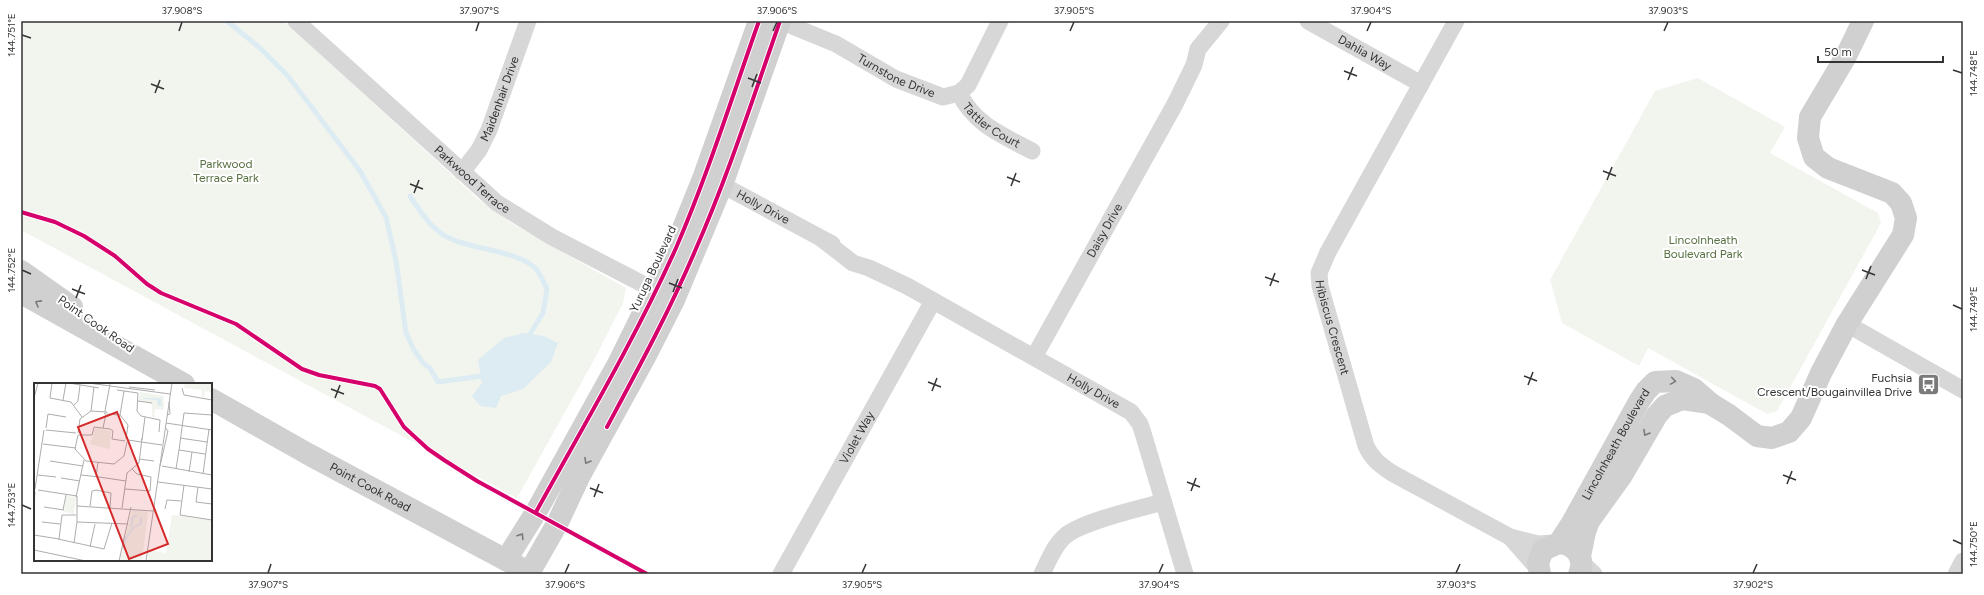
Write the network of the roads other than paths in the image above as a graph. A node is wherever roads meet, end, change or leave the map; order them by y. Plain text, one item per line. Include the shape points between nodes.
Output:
1 (296, 21) edge
2 (528, 21) edge
3 (759, 21) edge
4 (780, 21) edge
5 (1000, 21) edge
6 (1222, 21) edge
7 (1308, 21) edge
8 (1456, 21) edge
9 (1863, 22) edge
10 (1421, 84) junction
11 (959, 93) junction
12 (1032, 151) dead end
13 (462, 172) junction
14 (713, 180) junction
15 (21, 271) edge
16 (21, 293) edge
17 (664, 296) junction
18 (933, 301) junction
19 (1847, 324) junction
20 (1034, 357) junction
21 (177, 380) edge
22 (1650, 385) junction
23 (1963, 390) edge
24 (212, 400) edge
25 (1711, 404) junction
26 (1665, 406) junction
27 (1163, 502) junction
28 (1510, 538) junction
29 (1557, 543) junction
30 (506, 560) junction
31 (1963, 561) edge
32 (1584, 567) edge
33 (1540, 572) edge
34 (530, 574) edge
35 (781, 574) edge
36 (1042, 574) edge
37 (1185, 574) edge
38 (1956, 574) edge

1 - 13 street, Parkwood Terrace
2 - 13 street, Maidenhair Drive via 489,130 479,150
3 - 14 street, Yuruga Boulevard
4 - 11 street, Turnstone Drive via 836,44 915,88 943,97
4 - 14 street, Yuruga Boulevard
5 - 11 street via 972,79
6 - 20 street, Daisy Drive via 1208,49 1203,66 1175,104
7 - 10 street, Dahlia Way
8 - 10 street, Hibiscus Crescent
9 - 19 street, Lincolnheath Boulevard via 1810,117 1808,138 1814,157 1828,168 1892,193 1901,203 1906,218 1903,235
10 - 28 street, Hibiscus Crescent via 1328,252 1319,273 1320,286 1371,456 1392,473
11 - 12 street, Tattler Court via 976,118
13 - 17 street, Parkwood Terrace via 497,203 518,217
14 - 17 street, Yuruga Boulevard via 676,248
14 - 18 street, Holly Drive via 822,239 853,264 869,268
15 - 21 street, Point Cook Road
21 -> 16 street, Point Cook Road
30 -> 17 street, Yuruga Boulevard via 536,512 619,362
17 -> 34 street, Yuruga Boulevard via 645,357 578,477 557,524
18 - 20 street, Holly Drive
18 - 35 street, Violet Way
19 - 23 street
19 - 25 street, Lincolnheath Boulevard via 1801,418 1789,432 1772,438 1757,436
20 - 27 street, Holly Drive via 1124,407 1135,417 1143,432
22 -> 25 street, Lincolnheath Boulevard via 1664,380 1676,381 1694,388
22 - 26 street
22 - 29 street, Lincolnheath Boulevard
24 - 30 street, Point Cook Road
25 - 26 street, Lincolnheath Boulevard via 1682,399
26 -> 32 street, Lincolnheath Boulevard via 1657,415 1615,486 1589,521
27 - 36 street via 1086,525 1071,532 1060,542
27 - 37 street, Holly Drive
28 - 29 street, Hibiscus Crescent via 1538,544
28 - 33 street, Hibiscus Crescent
29 - 32 street via 1571,546
29 - 33 street, Lincolnheath Boulevard via 1544,550 1538,563
30 - 34 street, Point Cook Road
31 - 38 street

